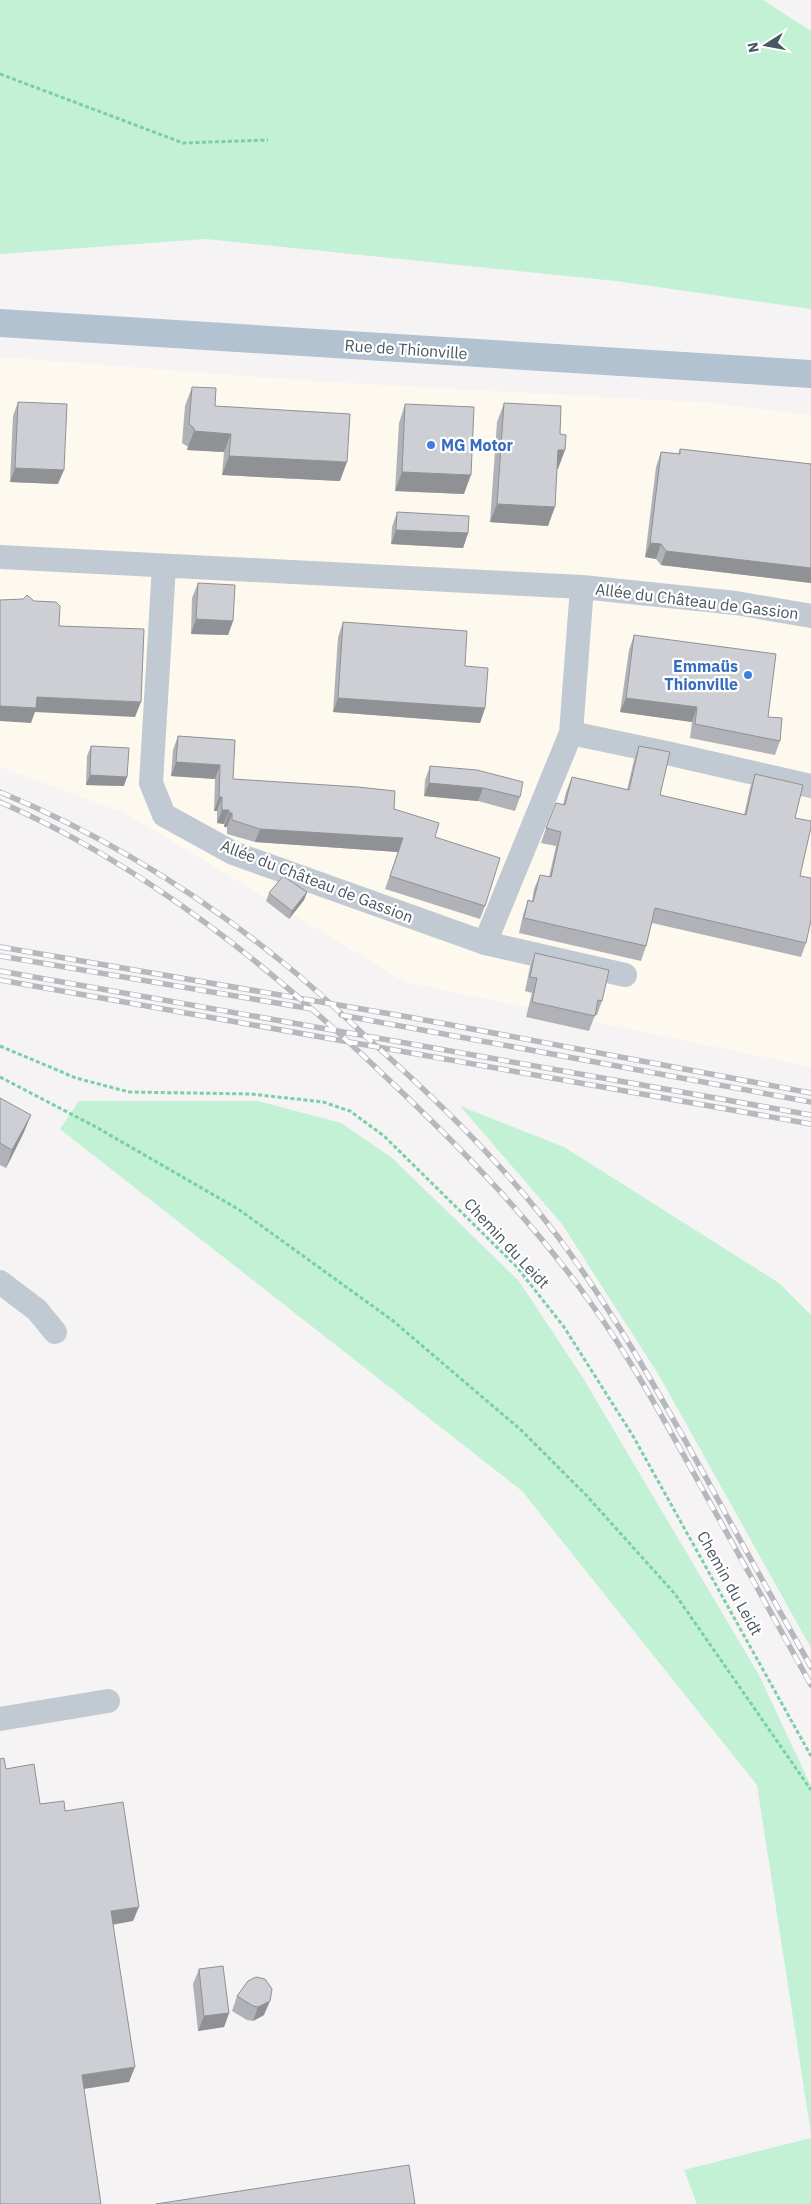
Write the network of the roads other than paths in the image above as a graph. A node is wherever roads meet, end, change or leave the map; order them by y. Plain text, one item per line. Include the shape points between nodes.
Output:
1 (0, 323) edge
2 (811, 374) edge
3 (0, 557) edge
4 (164, 566) junction
5 (582, 587) junction
6 (811, 616) edge
7 (571, 733) junction
8 (811, 786) edge
9 (485, 943) junction
10 (625, 975) dead end
11 (0, 1282) edge
12 (55, 1332) dead end
13 (108, 1701) dead end
14 (0, 1719) edge

1 - 2 main road, Rue de Thionville
3 - 4 street, Allée du Château de Gassion
4 - 5 street, Allée du Château de Gassion
4 - 9 street, Allée du Château de Gassion via 151,783 164,815 233,853
5 - 6 street, Allée du Château de Gassion via 736,603
5 - 7 street, Allée du Château de Gassion
7 - 8 street
7 - 9 street, Allée du Château de Gassion
9 - 10 street, Allée du Château de Gassion
11 - 12 street via 37,1310
13 - 14 street

